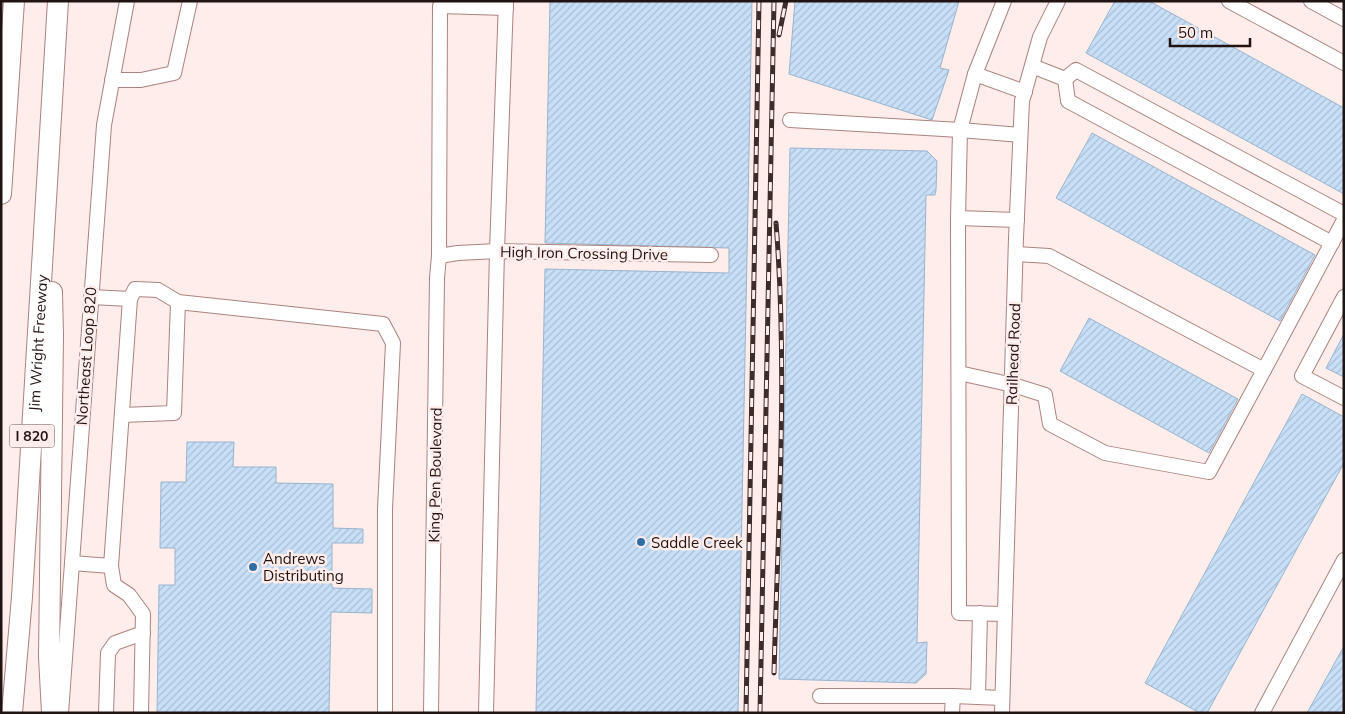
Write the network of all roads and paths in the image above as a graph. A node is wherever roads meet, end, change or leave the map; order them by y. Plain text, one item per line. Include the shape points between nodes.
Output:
1 (14, 1) edge
2 (58, 1) edge
3 (127, 1) edge
4 (190, 1) edge
5 (1004, 1) edge
6 (1058, 1) edge
7 (1229, 1) edge
8 (1311, 1) edge
9 (440, 4) edge
10 (506, 5) edge
11 (1344, 19) edge
12 (1344, 63) edge
13 (1032, 66) junction
14 (975, 74) junction
15 (1065, 79) junction
16 (112, 80) junction
17 (1025, 92) junction
18 (790, 120) dead end
19 (960, 130) junction
20 (1020, 135) junction
21 (49, 159) junction
22 (1, 194) edge
23 (1344, 214) edge
24 (958, 218) junction
25 (1017, 220) junction
26 (1344, 220) edge
27 (1332, 243) junction
28 (497, 251) junction
29 (1016, 254) junction
30 (711, 255) dead end
31 (439, 256) junction
32 (91, 297) junction
33 (1344, 297) edge
34 (130, 299) junction
35 (178, 302) junction
36 (1264, 370) junction
37 (959, 373) junction
38 (1013, 385) junction
39 (1344, 398) edge
40 (122, 415) junction
41 (1344, 560) edge
42 (72, 563) junction
43 (111, 566) junction
44 (980, 613) junction
45 (1005, 614) junction
46 (143, 633) junction
47 (820, 696) dead end
48 (953, 696) junction
49 (978, 697) junction
50 (1002, 698) junction
51 (12, 713) edge
52 (52, 713) edge
53 (62, 713) edge
54 (106, 713) edge
55 (141, 713) edge
56 (385, 713) edge
57 (430, 713) edge
58 (486, 713) edge
59 (952, 713) edge
60 (1002, 713) edge
61 (1262, 713) edge

1 - 22 highway
2 - 21 highway, Jim Wright Freeway / I 820
3 - 16 street, Northeast Loop 820
4 - 16 street via 174,73 141,80
5 - 14 street
6 - 13 street, Railhead Road via 1040,37
7 - 12 street
8 - 11 street
9 - 10 street
9 - 31 street, King Pen Boulevard
10 - 28 street
13 - 15 street
13 - 17 street, Railhead Road
14 - 17 street
14 - 19 street
15 - 23 street via 1076,70
15 - 27 street via 1068,101
16 - 32 street, Northeast Loop 820 via 104,125
17 - 20 street, Railhead Road
18 - 19 street
19 - 20 street
19 - 24 street
20 - 25 street, Railhead Road
21 - 51 highway, Jim Wright Freeway / I 820
21 - 52 highway via 53,335 49,638
24 - 25 street
24 - 37 street
25 - 29 street, Railhead Road
26 - 27 street
27 - 36 street
28 - 30 street, High Iron Crossing Drive
28 - 31 street, High Iron Crossing Drive
28 - 58 street
29 - 36 street via 1049,256
29 - 38 street, Railhead Road
31 - 57 street, King Pen Boulevard
32 - 34 street
32 - 42 street, Northeast Loop 820
33 - 39 street via 1302,376
34 - 35 street via 135,289 158,290
34 - 40 street
35 - 40 street via 174,414
35 - 56 street via 383,324 392,343 385,509
36 - 38 street via 1209,472 1105,453 1050,424 1045,395
37 - 38 street
37 - 44 street via 959,613
38 - 45 street, Railhead Road
40 - 43 street
41 - 61 street
42 - 43 street
42 - 53 street, Northeast Loop 820
43 - 46 street via 114,585 129,595 143,614
44 - 45 street
44 - 49 street
45 - 50 street, Railhead Road
46 - 54 street via 115,643 108,653
46 - 55 street
47 - 48 street
48 - 49 street
48 - 59 street
49 - 50 street
50 - 60 street, Railhead Road

